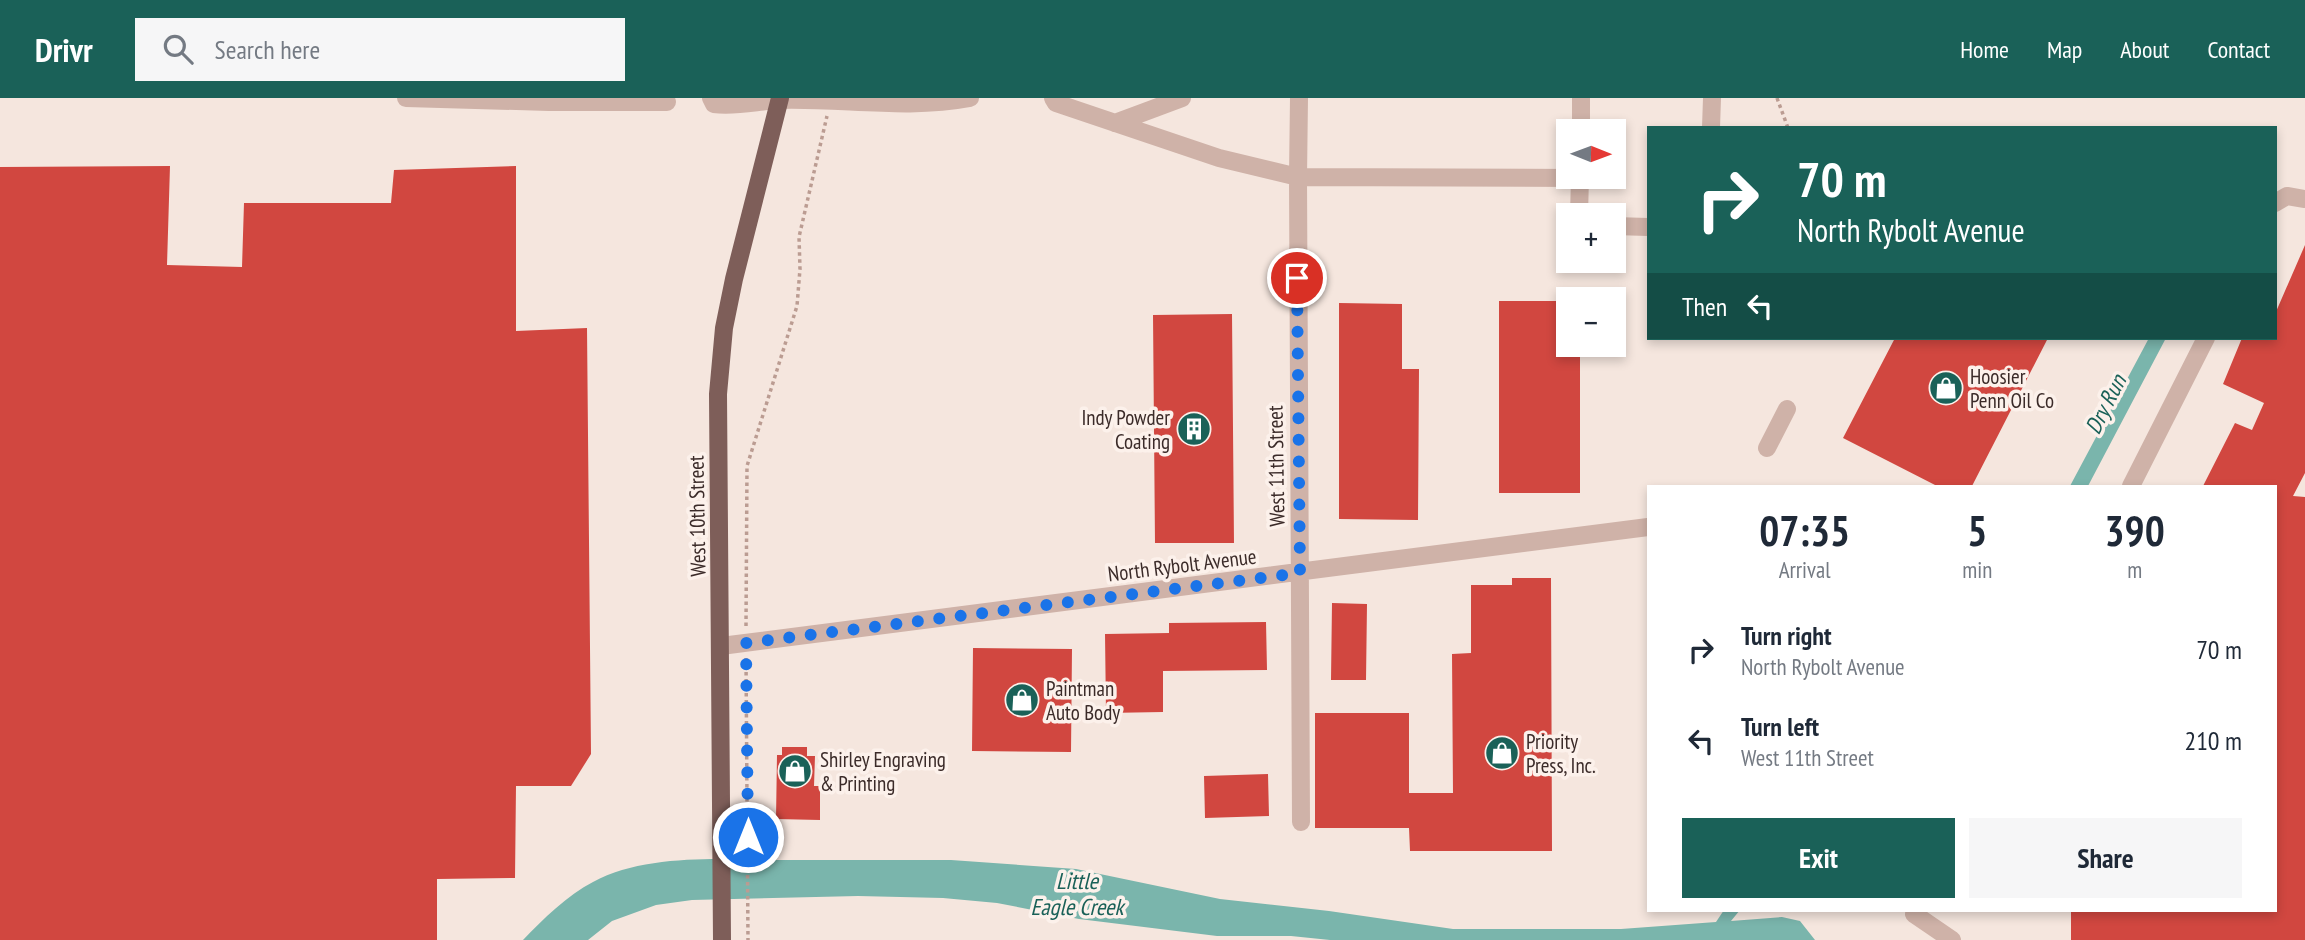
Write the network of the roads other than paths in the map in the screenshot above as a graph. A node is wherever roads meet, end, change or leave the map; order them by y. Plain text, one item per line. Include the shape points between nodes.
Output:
1 (406, 98) edge
2 (711, 98) edge
3 (970, 98) edge
4 (1053, 98) edge
5 (1182, 98) edge
6 (1298, 98) edge
7 (1581, 98) edge
8 (1712, 98) edge
9 (780, 99) edge
10 (667, 102) dead end
11 (1581, 119) edge
12 (1115, 123) junction
13 (1711, 126) edge
14 (1298, 177) junction
15 (1556, 177) edge
16 (2305, 199) edge
17 (2277, 202) edge
18 (1626, 226) edge
19 (1647, 226) edge
20 (2205, 340) edge
21 (1787, 409) dead end
22 (1767, 448) dead end
23 (2132, 485) edge
24 (1647, 527) edge
25 (1300, 573) junction
26 (721, 646) junction
27 (1301, 822) dead end
28 (1915, 912) edge
29 (722, 940) edge
30 (1952, 940) edge

1 - 10 street
2 - 9 street via 726,106
3 - 9 street via 922,104
4 - 12 street via 1056,103
5 - 12 street
6 - 14 street, West 11th Street
7 - 11 street
8 - 13 street
9 - 26 main road, West 10th Street via 724,328 718,394
12 - 14 street via 1219,158
14 - 15 street
14 - 25 street, West 11th Street
16 - 17 street via 2287,196
18 - 19 street
20 - 23 street
21 - 22 street
24 - 25 street, North Rybolt Avenue
25 - 26 street, North Rybolt Avenue
25 - 27 street, West 11th Street
26 - 29 main road, West 10th Street
28 - 30 street

